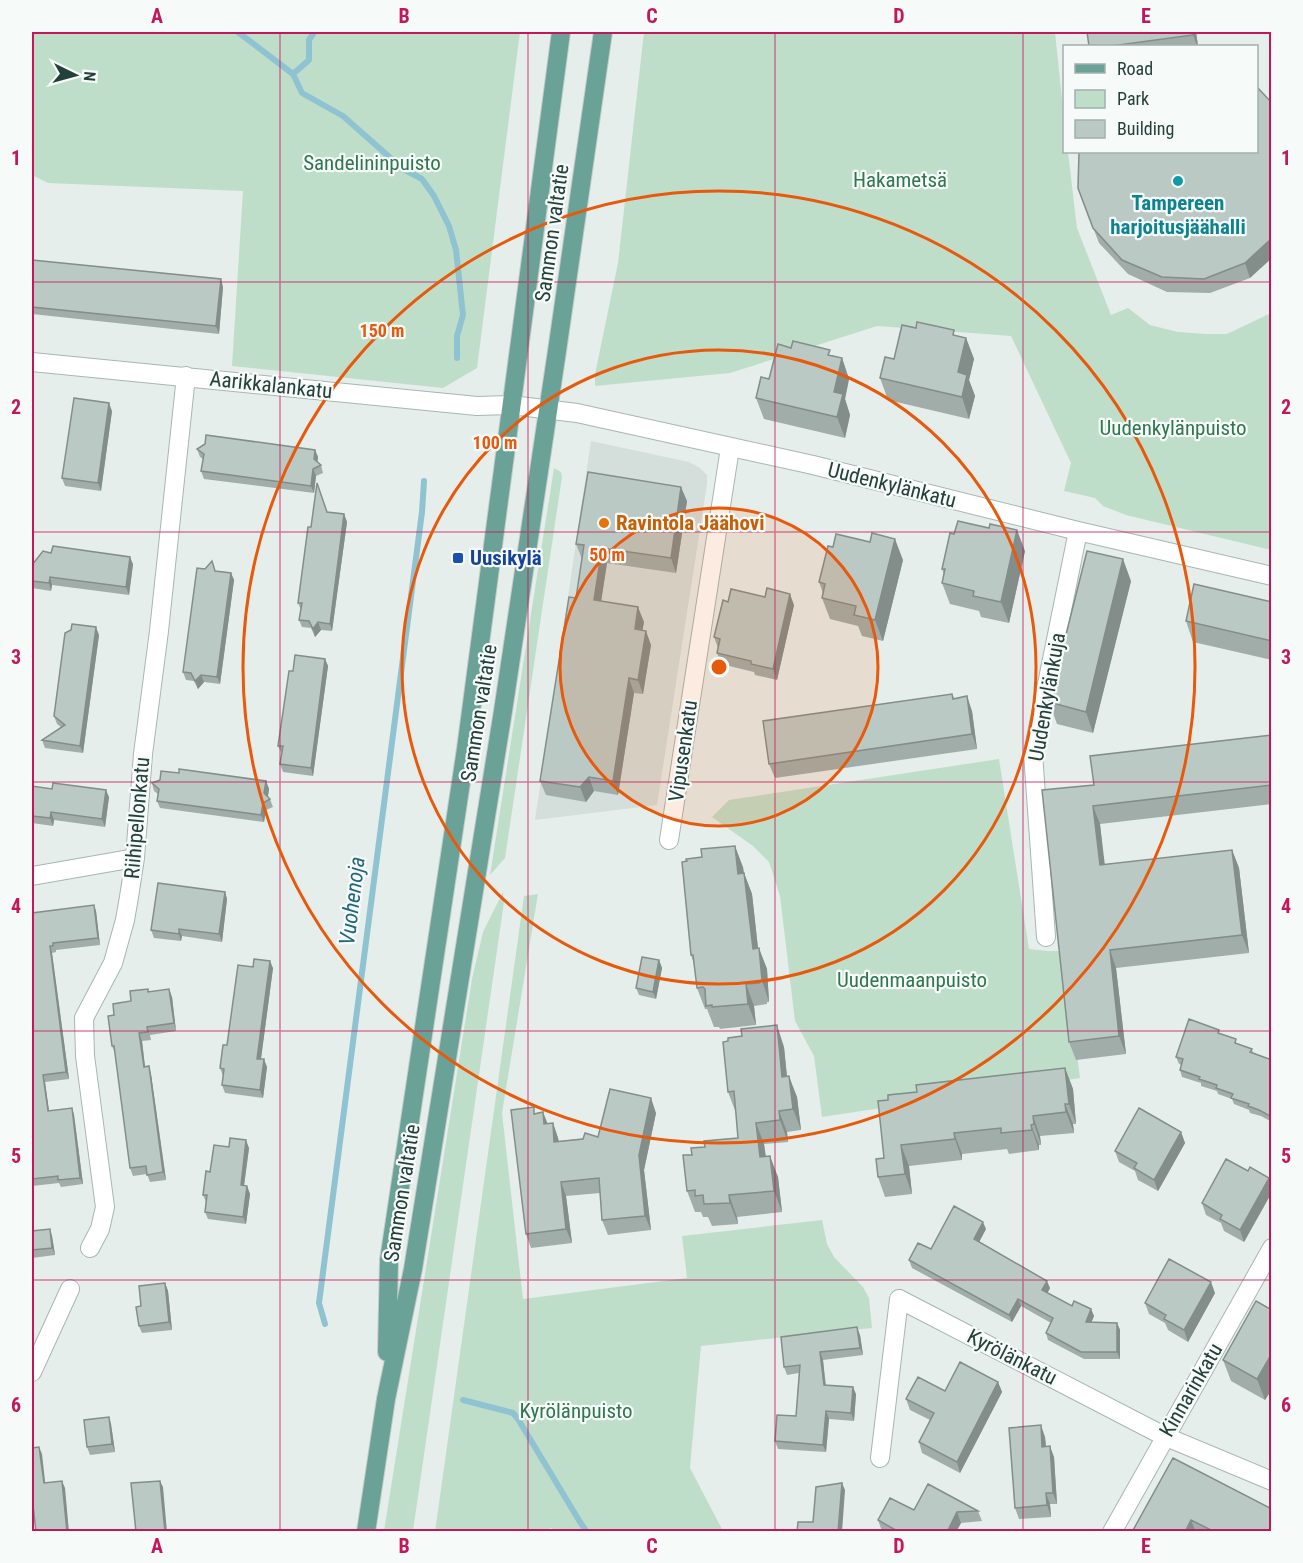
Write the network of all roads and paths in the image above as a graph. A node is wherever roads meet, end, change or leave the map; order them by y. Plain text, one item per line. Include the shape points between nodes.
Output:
1 (561, 32) edge
2 (603, 32) edge
3 (32, 362) edge
4 (186, 376) junction
5 (511, 405) junction
6 (548, 408) junction
7 (730, 448) junction
8 (1078, 531) junction
9 (1272, 576) edge
10 (669, 840) dead end
11 (135, 858) junction
12 (32, 876) edge
13 (1046, 937) dead end
14 (90, 1248) dead end
15 (1272, 1248) edge
16 (70, 1289) dead end
17 (32, 1372) edge
18 (386, 1399) junction
19 (1164, 1436) junction
20 (880, 1458) dead end
21 (1272, 1480) edge
22 (366, 1532) edge
23 (1112, 1532) edge

1 - 5 main road, Sammon valtatie
2 - 6 main road, Sammon valtatie
3 - 4 street, Aarikkalankatu
4 - 5 street, Aarikkalankatu via 477,406
4 - 11 street, Riihipellonkatu
5 - 6 street, Uudenkylänkatu
5 - 18 main road, Sammon valtatie via 466,749 389,1260
6 - 7 street, Uudenkylänkatu
6 - 18 main road, Sammon valtatie via 415,1258
7 - 8 street, Uudenkylänkatu
7 - 10 street, Vipusenkatu
8 - 9 street, Uudenkylänkatu
8 - 13 street, Uudenkylänkuja via 1033,753
11 - 12 street
11 - 14 street, Riihipellonkatu via 113,963 84,1018 85,1056 105,1207
15 - 19 street, Kinnarinkatu
16 - 17 street
18 - 22 main road, Sammon valtatie
19 - 20 street, Kyrölänkatu via 899,1299
19 - 21 street, Kyrölänkatu
19 - 23 street, Kinnarinkatu

